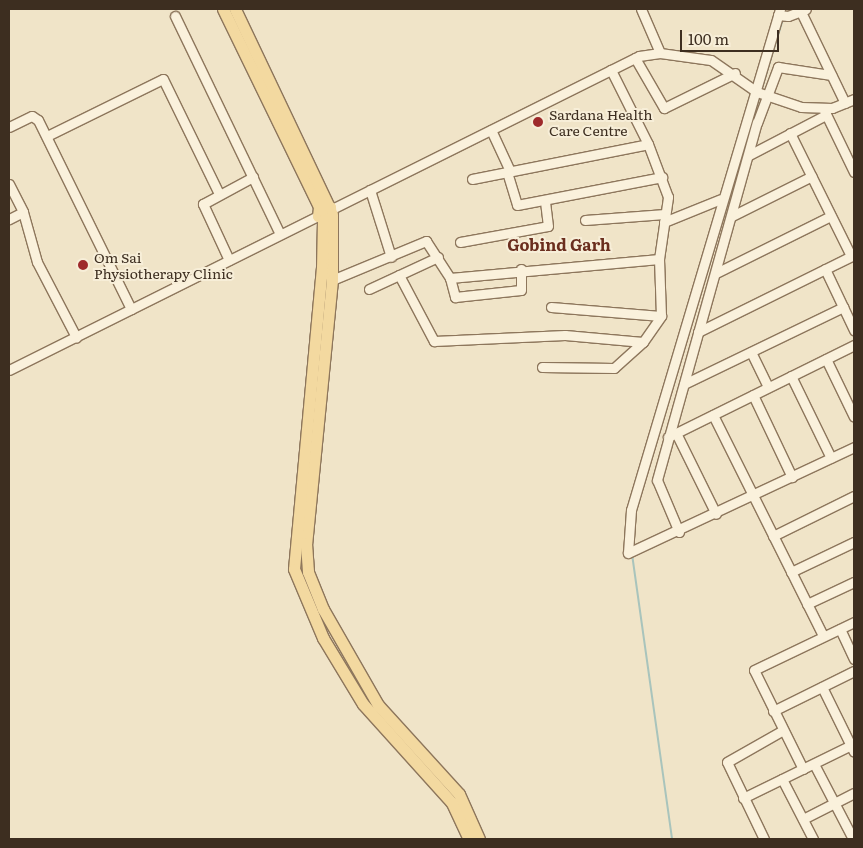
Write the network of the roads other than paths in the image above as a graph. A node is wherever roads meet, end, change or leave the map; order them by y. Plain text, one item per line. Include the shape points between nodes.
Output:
1 (223, 9) edge
2 (235, 9) edge
3 (641, 9) edge
4 (804, 10) edge
5 (782, 14) edge
6 (175, 16) dead end
7 (660, 52) junction
8 (635, 58) junction
9 (611, 70) junction
10 (735, 73) junction
11 (831, 75) junction
12 (760, 93) junction
13 (854, 99) edge
14 (845, 103) junction
15 (825, 112) junction
16 (9, 127) edge
17 (491, 130) junction
18 (790, 133) junction
19 (47, 136) junction
20 (648, 144) junction
21 (749, 155) junction
22 (853, 167) edge
23 (509, 171) junction
24 (812, 176) junction
25 (253, 177) junction
26 (662, 177) junction
27 (472, 178) dead end
28 (9, 184) edge
29 (370, 190) junction
30 (220, 194) junction
31 (721, 199) junction
32 (545, 200) junction
33 (22, 212) junction
34 (325, 212) junction
35 (732, 216) junction
36 (832, 216) junction
37 (665, 218) junction
38 (9, 219) edge
39 (585, 220) dead end
40 (280, 234) junction
41 (460, 242) dead end
42 (853, 255) edge
43 (391, 257) junction
44 (438, 257) junction
45 (660, 259) junction
46 (230, 260) junction
47 (521, 269) junction
48 (825, 269) junction
49 (716, 273) junction
50 (399, 275) junction
51 (450, 278) junction
52 (332, 280) junction
53 (369, 289) dead end
54 (843, 306) junction
55 (551, 307) dead end
56 (131, 309) junction
57 (661, 316) junction
58 (854, 330) edge
59 (698, 332) junction
60 (76, 336) junction
61 (643, 342) junction
62 (854, 345) edge
63 (751, 352) junction
64 (826, 359) junction
65 (542, 367) dead end
66 (9, 370) edge
67 (791, 376) junction
68 (684, 384) junction
69 (768, 387) junction
70 (753, 395) junction
71 (713, 415) junction
72 (854, 417) edge
73 (672, 435) junction
74 (854, 447) edge
75 (831, 458) junction
76 (792, 477) junction
77 (753, 496) junction
78 (854, 496) edge
79 (716, 514) junction
80 (678, 532) junction
81 (773, 536) junction
82 (854, 542) edge
83 (791, 572) junction
84 (854, 582) edge
85 (807, 604) junction
86 (854, 622) edge
87 (840, 628) junction
88 (823, 636) junction
89 (854, 659) edge
90 (854, 670) edge
91 (822, 687) junction
92 (773, 711) junction
93 (783, 730) junction
94 (853, 749) edge
95 (814, 764) junction
96 (803, 769) junction
97 (782, 779) junction
98 (854, 793) edge
99 (743, 798) junction
100 (834, 803) junction
101 (803, 819) junction
102 (469, 839) edge
103 (479, 839) edge
104 (764, 839) edge
105 (813, 839) edge
106 (853, 839) edge

1 - 34 main road
2 - 34 main road
3 - 7 street
4 - 5 street
4 - 11 street
5 - 12 street
6 - 25 street
7 - 8 street
7 - 10 street via 710,60
8 - 9 street
8 - 10 street via 664,108
9 - 17 street
9 - 20 street
10 - 12 street
11 - 12 street via 778,67
11 - 14 street
12 - 15 street
12 - 21 street
12 - 31 street
13 - 14 street
14 - 15 street
15 - 18 street
15 - 22 street
16 - 19 street via 36,116
17 - 23 street
17 - 29 street
18 - 21 street
18 - 24 street
19 - 30 street via 163,79
19 - 56 street
20 - 23 street
20 - 26 street
21 - 35 street
23 - 27 street
23 - 32 street via 514,205
24 - 35 street
24 - 36 street
25 - 30 street
25 - 40 street
26 - 32 street
26 - 37 street via 668,196
28 - 33 street
29 - 34 street
29 - 43 street
30 - 46 street via 203,204
31 - 37 street
31 - 80 street via 631,510 633,554
32 - 41 street via 548,226
33 - 38 street
33 - 60 street via 37,262
34 - 40 street
34 - 52 main road
34 - 102 main road via 294,569 323,638 363,704 452,803
35 - 49 street
36 - 42 street
36 - 49 street
37 - 39 street
37 - 45 street
40 - 46 street
42 - 48 street
43 - 44 street via 426,241
43 - 52 street
44 - 50 street
44 - 51 street
45 - 47 street
45 - 57 street
46 - 56 street
47 - 51 street
47 - 51 street via 519,290 455,296
48 - 54 street
48 - 59 street
49 - 59 street
50 - 53 street
50 - 61 street via 434,340 566,335
52 - 103 main road via 306,543 308,572 323,609 378,705 459,794
54 - 58 street
54 - 63 street
55 - 57 street
56 - 60 street
57 - 61 street
59 - 68 street
60 - 66 street
61 - 65 street via 614,368
62 - 64 street
63 - 68 street
63 - 69 street
64 - 67 street
64 - 72 street
67 - 69 street
67 - 75 street
68 - 73 street
69 - 70 street
70 - 71 street
70 - 76 street
71 - 73 street
71 - 77 street
73 - 79 street
73 - 80 street via 657,486
74 - 75 street
75 - 76 street
76 - 77 street
77 - 79 street
77 - 81 street
78 - 81 street
79 - 80 street
81 - 83 street
82 - 83 street
83 - 85 street
84 - 85 street
85 - 88 street
86 - 87 street
87 - 88 street
87 - 89 street
88 - 92 street via 754,670
90 - 91 street
91 - 92 street
91 - 94 street
92 - 93 street
93 - 96 street
93 - 99 street via 728,758
94 - 95 street
95 - 96 street
95 - 100 street
96 - 97 street
97 - 99 street
97 - 101 street
98 - 100 street
99 - 104 street
100 - 101 street
100 - 106 street
101 - 105 street

